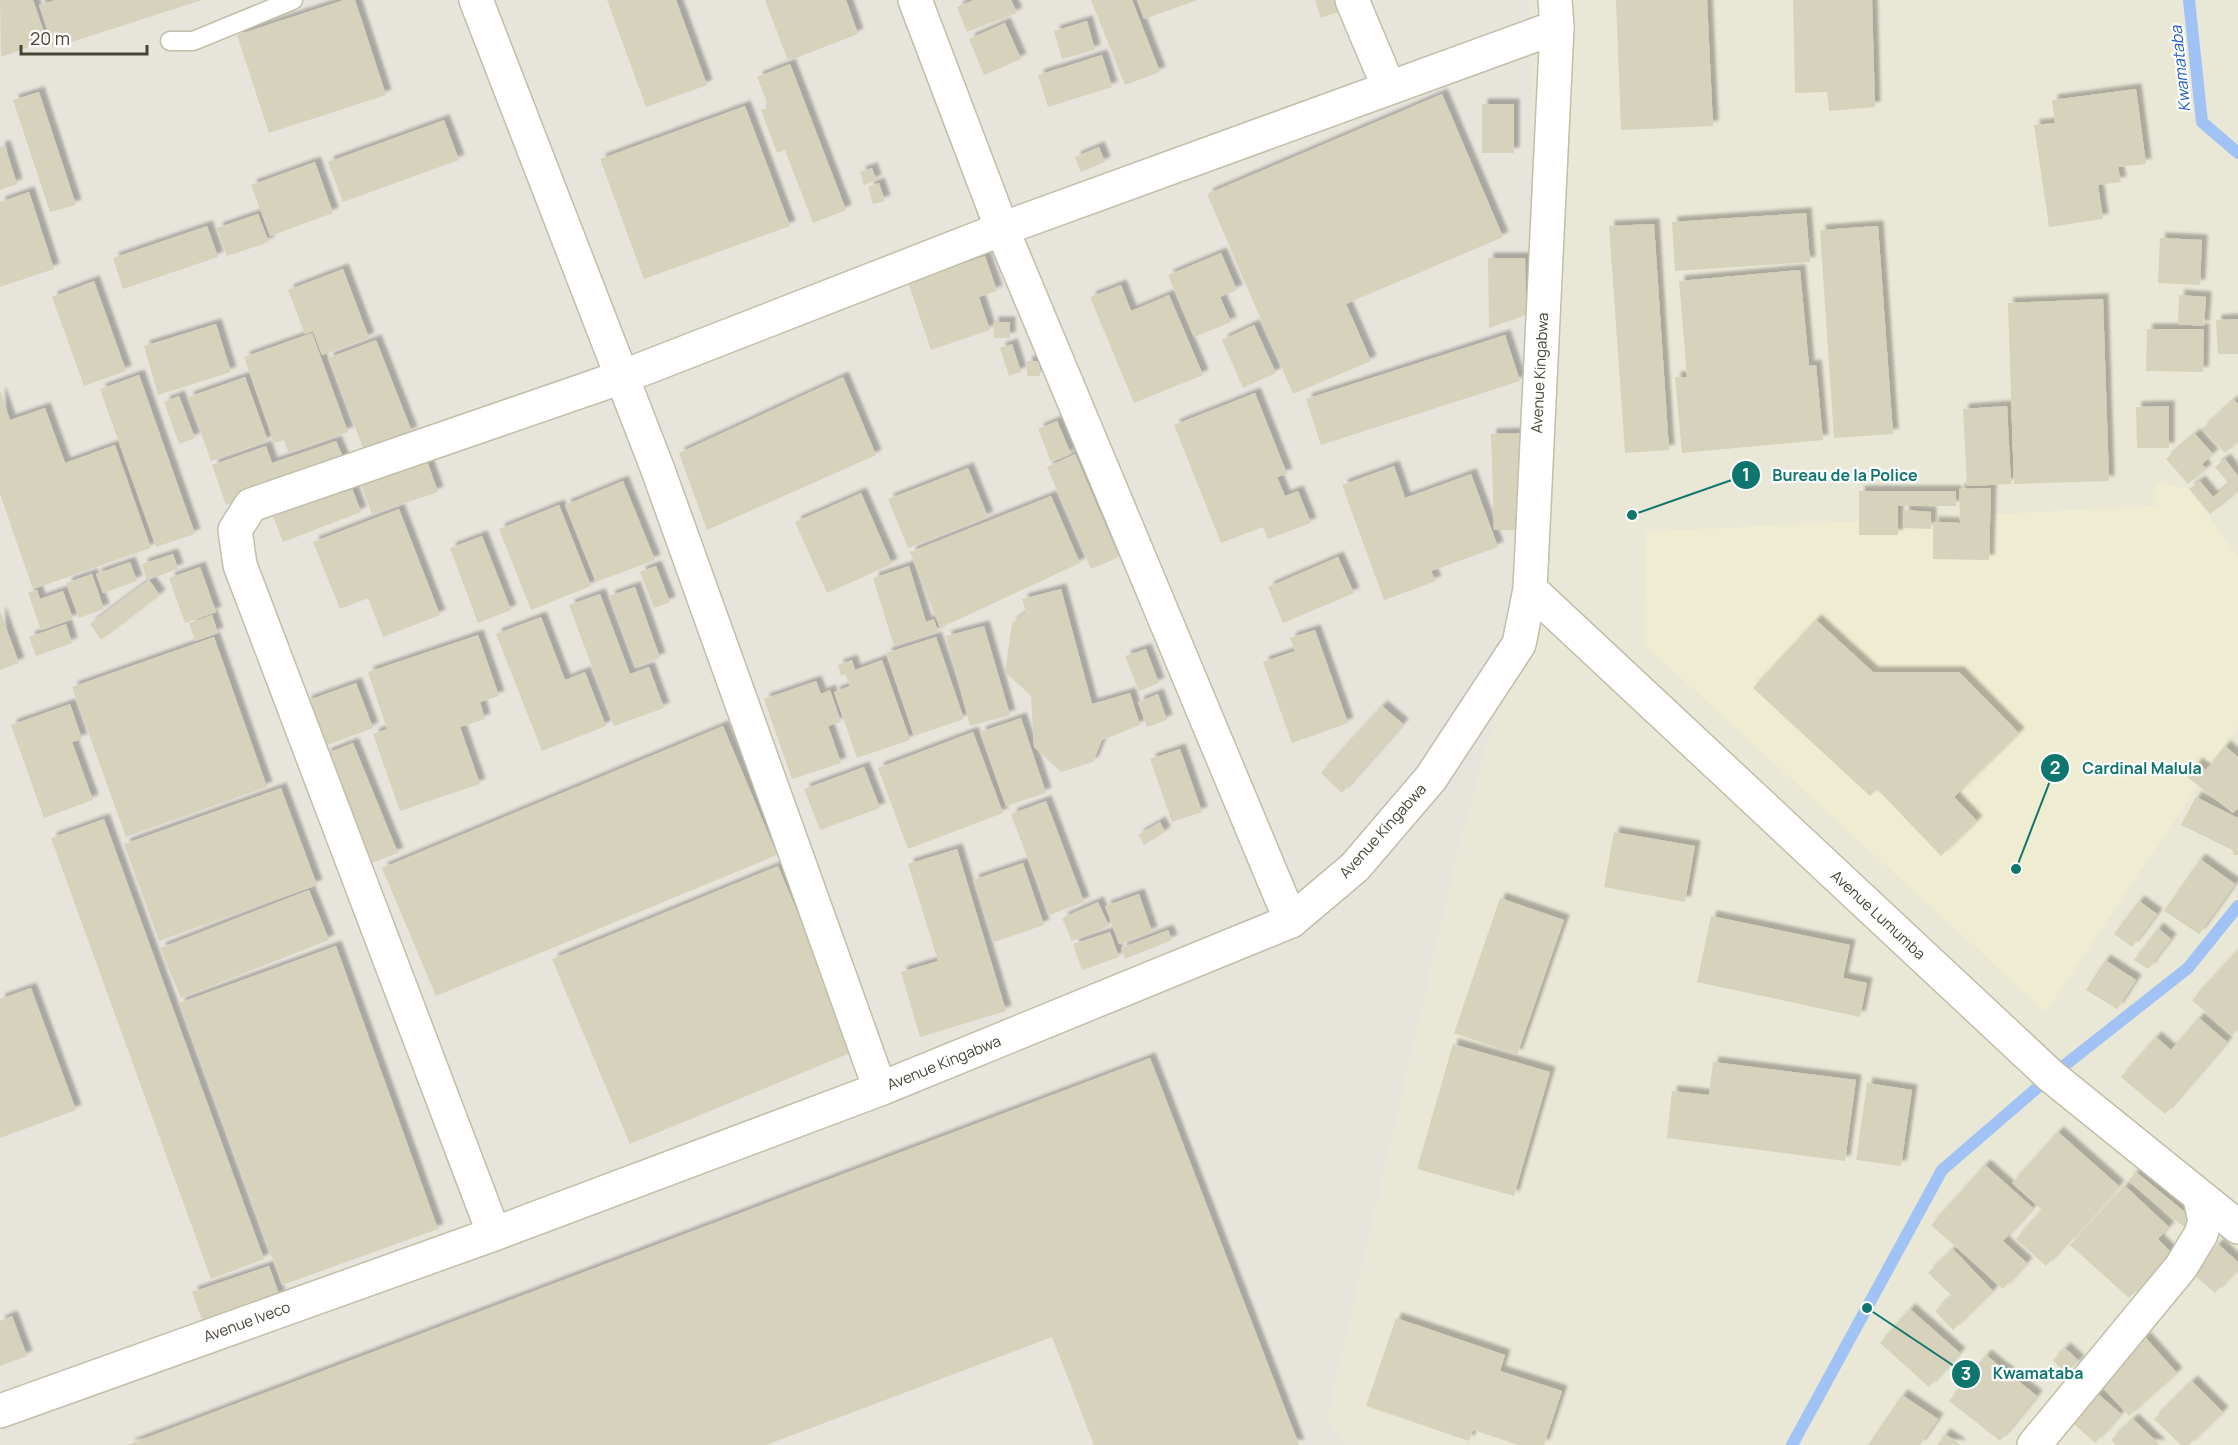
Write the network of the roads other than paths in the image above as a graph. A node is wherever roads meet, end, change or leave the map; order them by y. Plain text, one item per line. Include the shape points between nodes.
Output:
1 (293, 0) edge
2 (476, 0) edge
3 (915, 0) edge
4 (1352, 0) edge
5 (1556, 14) edge
6 (170, 41) dead end
7 (1389, 88) junction
8 (1002, 229) junction
9 (622, 377) junction
10 (1530, 590) junction
11 (1291, 921) junction
12 (880, 1089) junction
13 (2200, 1199) junction
14 (2238, 1227) edge
15 (494, 1234) junction
16 (0, 1411) edge
17 (2034, 1445) edge

1 - 6 lane via 193,41
2 - 9 street
3 - 8 street
4 - 7 street
5 - 7 street
5 - 10 street, Avenue Kingabwa
7 - 8 street
8 - 9 street
8 - 11 street
9 - 12 street
9 - 15 street via 250,505 235,530 240,565
10 - 11 street, Avenue Kingabwa via 1519,644 1431,778 1355,867
10 - 13 street, Avenue Lumumba via 2051,1076
11 - 12 street, Avenue Kingabwa
12 - 15 street, Avenue Kingabwa
13 - 14 street, Avenue Lumumba
13 - 17 street via 2205,1220 2181,1267
15 - 16 street, Avenue Iveco

